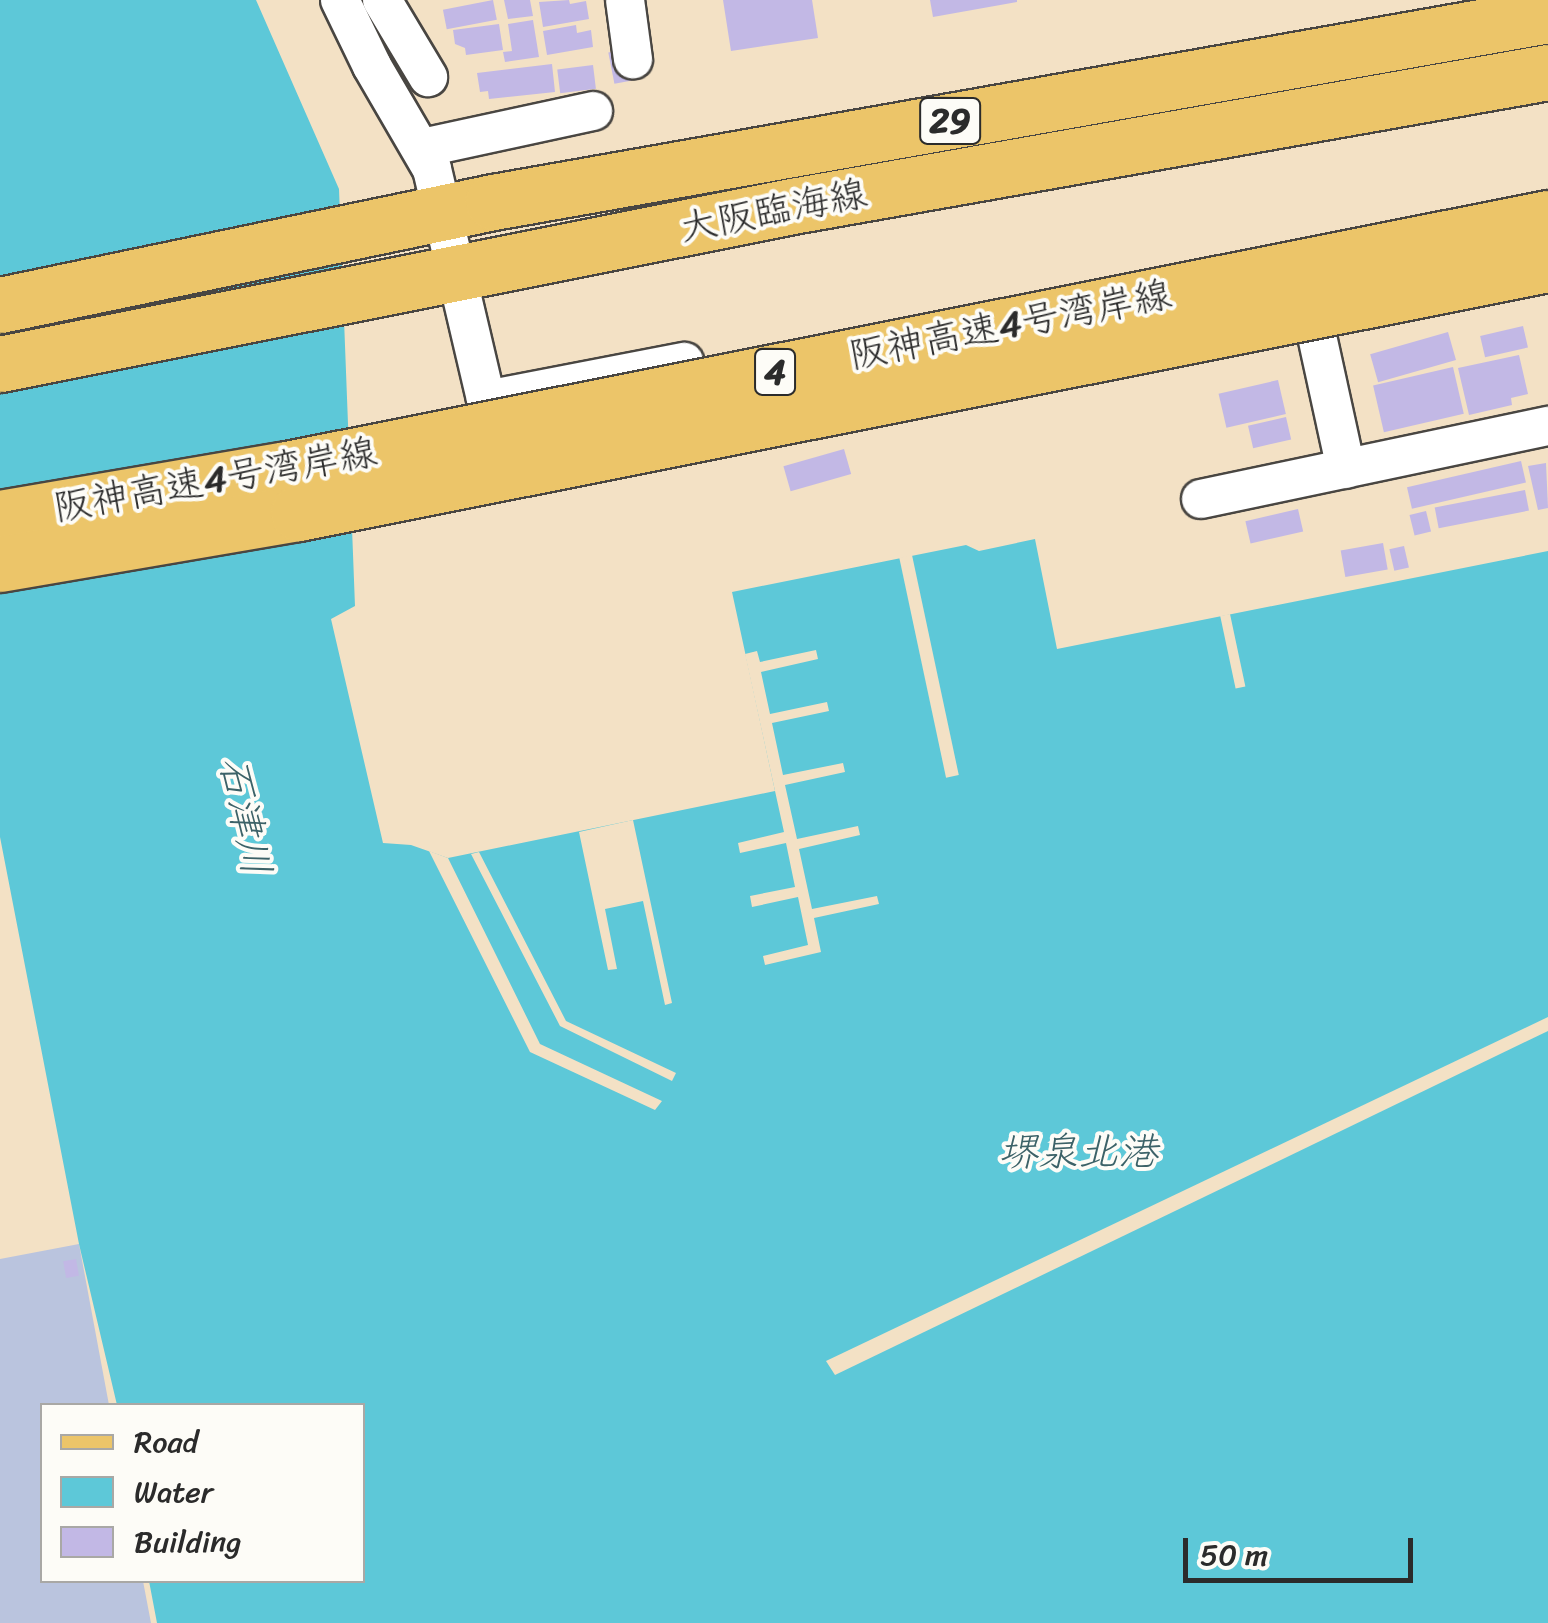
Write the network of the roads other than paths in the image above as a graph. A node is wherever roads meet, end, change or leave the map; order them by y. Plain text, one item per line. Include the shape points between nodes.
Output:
1 (340, 0) edge
2 (382, 0) edge
3 (625, 0) edge
4 (1548, 15) edge
5 (633, 59) dead end
6 (1548, 72) edge
7 (428, 76) dead end
8 (592, 111) dead end
9 (422, 148) junction
10 (442, 212) junction
11 (1548, 218) edge
12 (1296, 241) junction
13 (1548, 264) edge
14 (453, 273) junction
15 (1548, 279) edge
16 (0, 305) edge
17 (0, 364) edge
18 (1548, 426) edge
19 (1346, 469) junction
20 (1201, 499) dead end
21 (0, 518) edge
22 (0, 564) edge

1 - 9 street
2 - 7 street
3 - 5 street
4 - 10 main road, 大阪臨海線 / 29
6 - 14 main road, 大阪臨海線 / 29
8 - 9 street
9 - 10 street
10 - 14 street
10 - 16 main road, 大阪臨海線 / 29
11 - 21 main road, 阪神高速4号湾岸線 / 4, bridge via 264,473
12 - 14 street via 486,400
12 - 15 street via 1528,194
12 - 19 street
13 - 22 main road, 阪神高速4号湾岸線 / 4, bridge via 298,513
14 - 17 main road, 大阪臨海線 / 29
18 - 19 street
19 - 20 street

